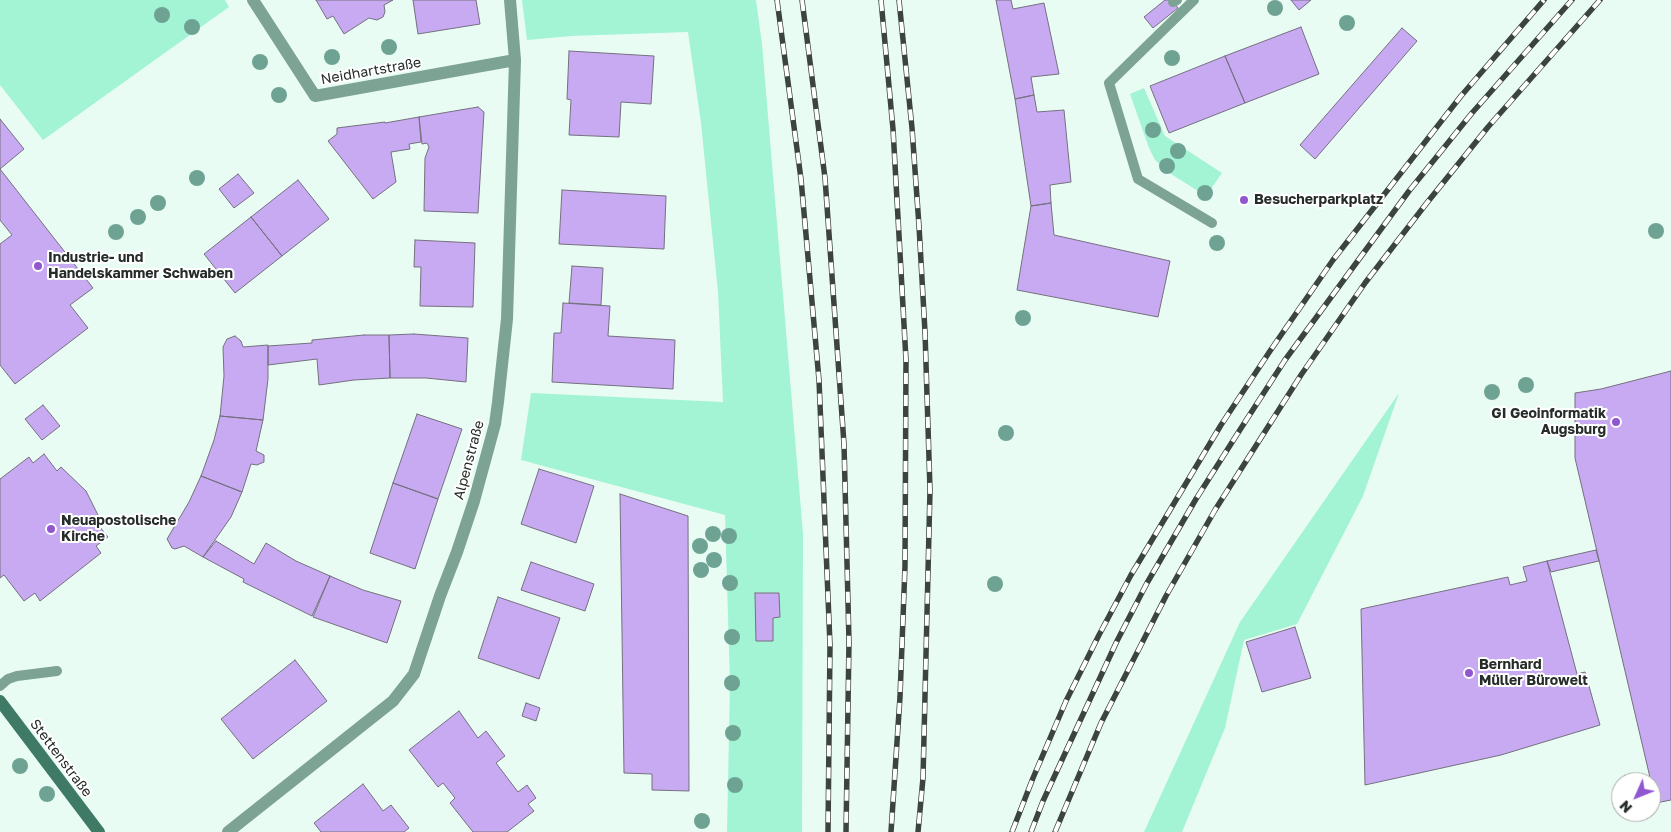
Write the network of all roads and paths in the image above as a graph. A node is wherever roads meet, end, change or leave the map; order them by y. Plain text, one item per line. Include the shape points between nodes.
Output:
1 (253, 0) edge
2 (510, 0) edge
3 (1191, 1) edge
4 (515, 60) junction
5 (1212, 223) dead end
6 (58, 671) dead end
7 (0, 686) edge
8 (0, 701) edge
9 (99, 832) edge
10 (228, 832) edge

1 - 4 street, Neidhartstraße via 315,96
2 - 4 street, Alpenstraße
3 - 5 lane via 1109,83 1138,179
4 - 10 street, Alpenstraße via 509,277 495,424 474,501 414,674 393,700
6 - 7 lane via 17,676
8 - 9 street, Stettenstraße

